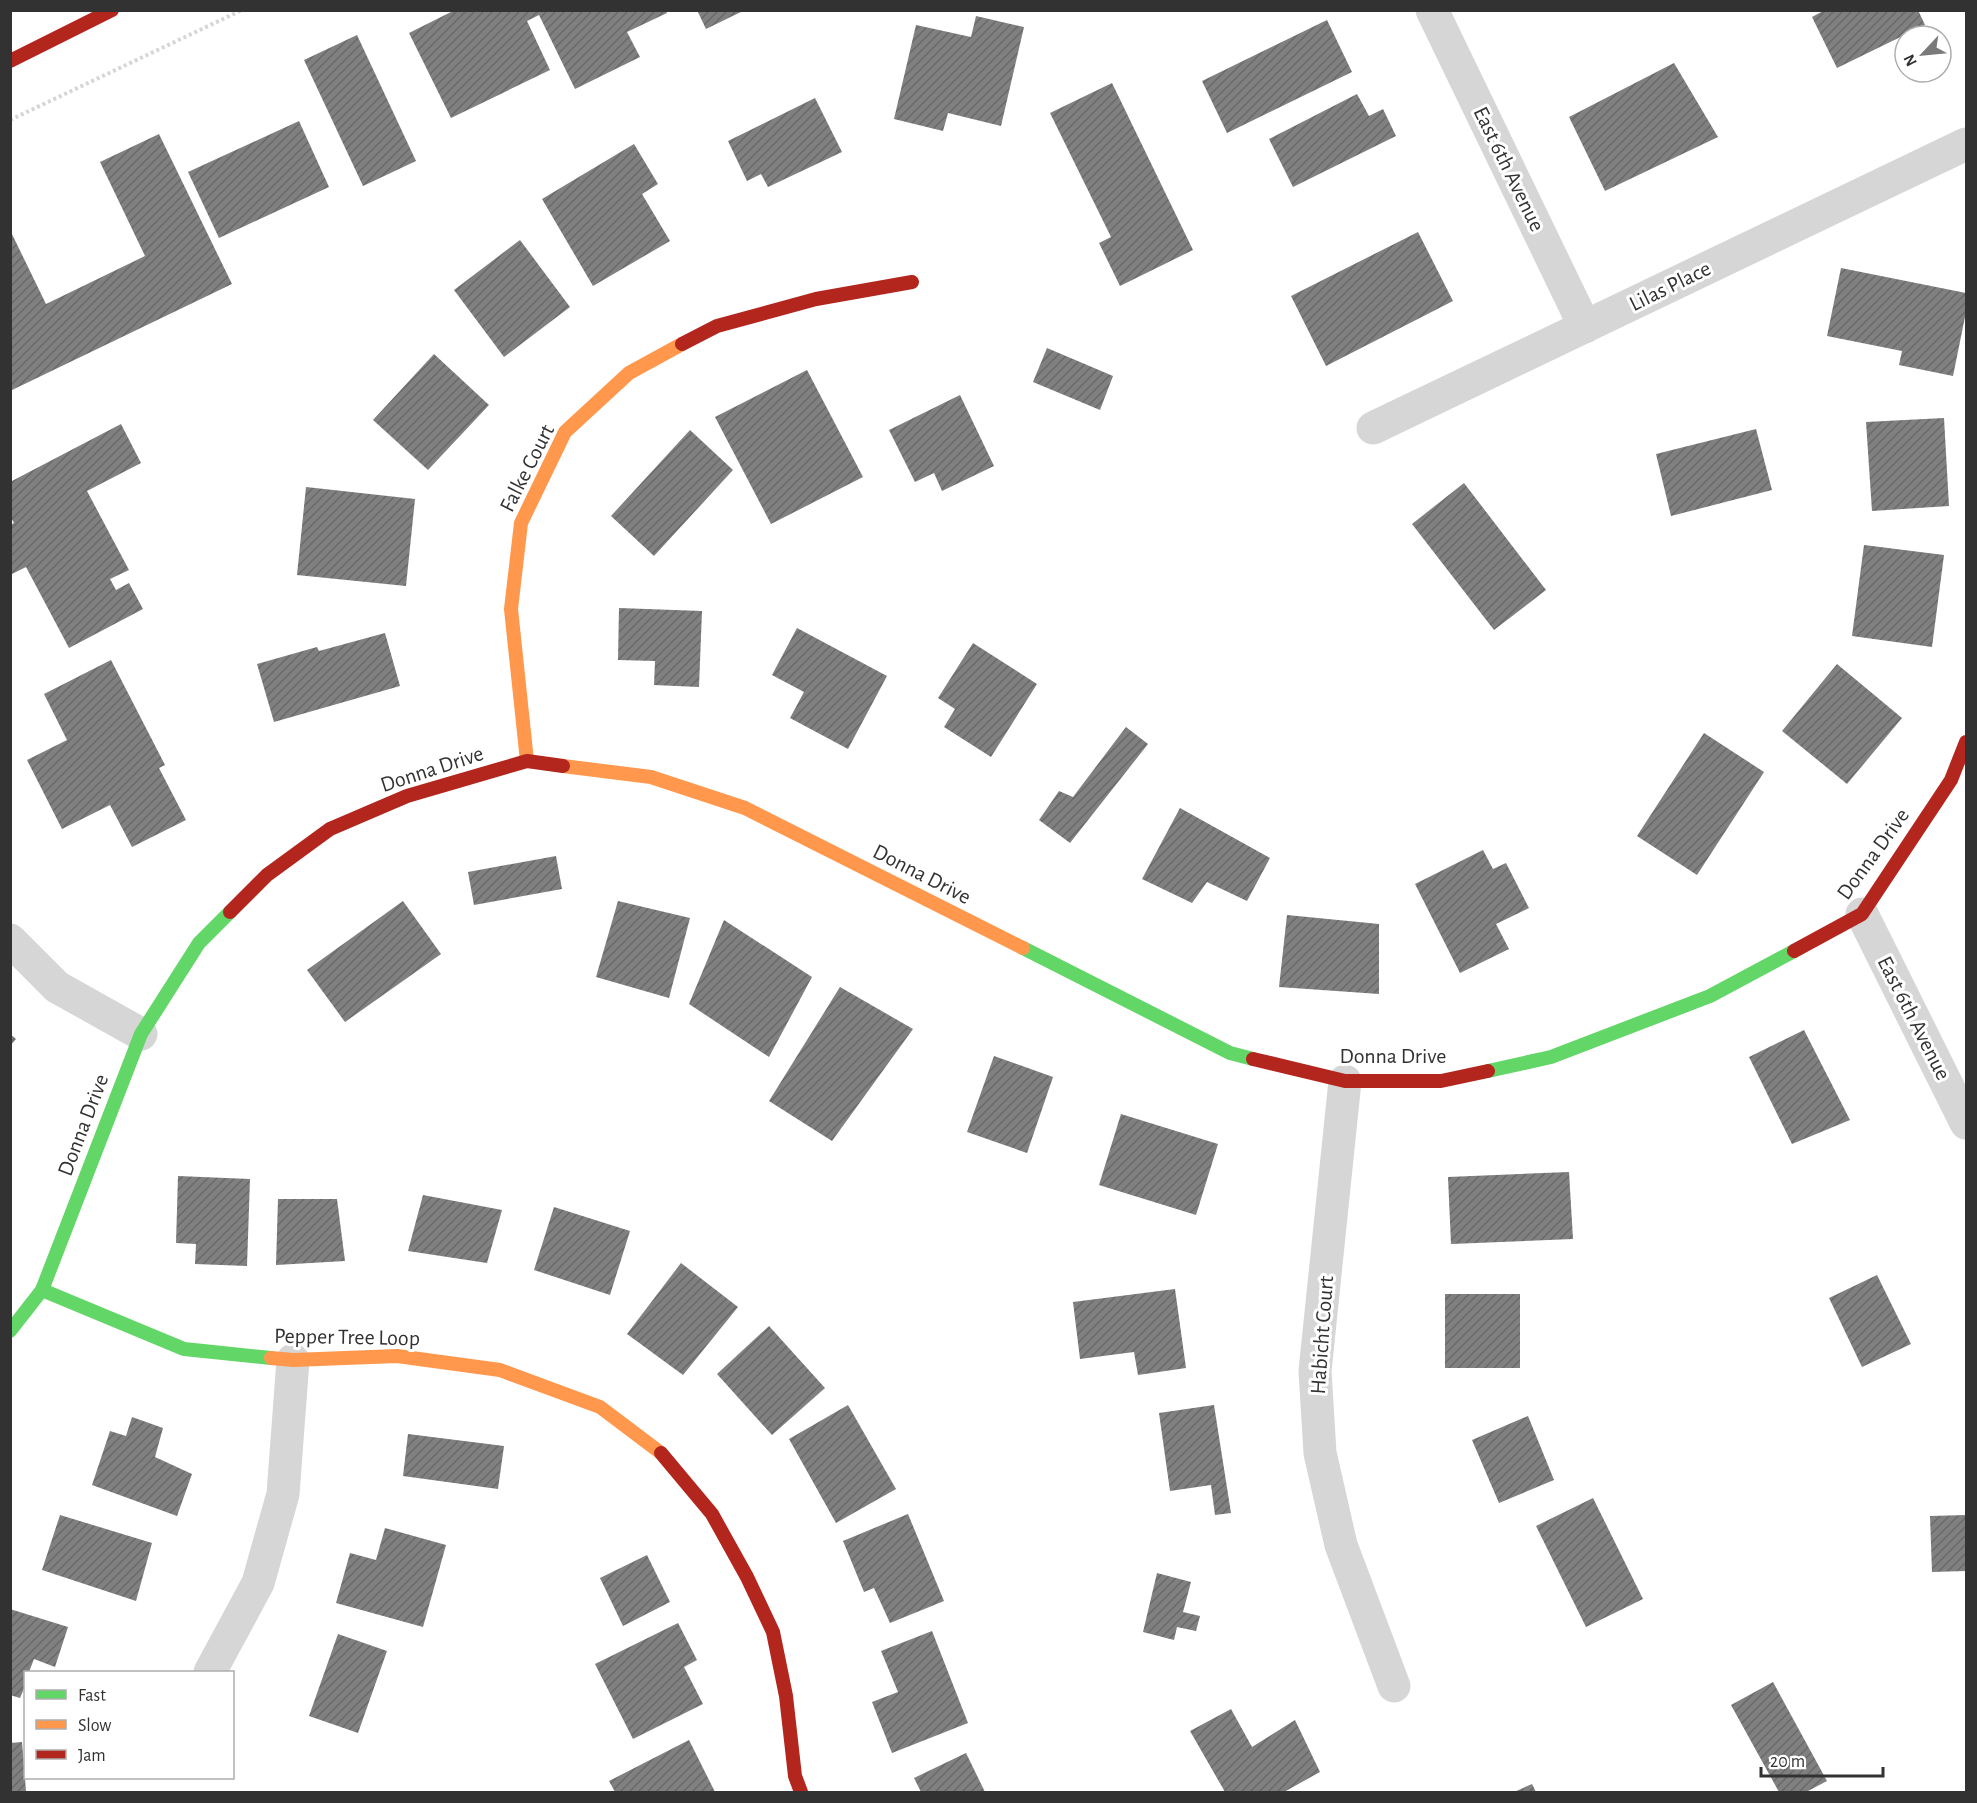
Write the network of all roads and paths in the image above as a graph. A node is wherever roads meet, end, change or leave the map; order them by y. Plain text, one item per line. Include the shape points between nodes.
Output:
1 (112, 10) edge
2 (242, 10) edge
3 (1432, 10) edge
4 (10, 61) edge
5 (10, 120) edge
6 (1966, 144) edge
7 (912, 282) dead end
8 (1585, 327) junction
9 (1373, 428) dead end
10 (1966, 742) edge
11 (527, 761) junction
12 (1862, 914) junction
13 (10, 940) edge
14 (141, 1034) junction
15 (1345, 1081) junction
16 (1966, 1123) edge
17 (42, 1290) junction
18 (10, 1331) edge
19 (293, 1360) junction
20 (211, 1671) edge
21 (1394, 1686) dead end
22 (801, 1792) edge

1 - 4 street
2 - 5 path
3 - 8 street, East 6th Avenue
6 - 8 street, Lilas Place
7 - 11 street, Falke Court via 816,299 717,326 629,373 565,432 521,523 512,609
8 - 9 street, Lilas Place
10 - 12 street, Donna Drive via 1951,780
11 - 14 street, Donna Drive via 407,796 330,829 267,875 199,943
11 - 15 street, Donna Drive via 651,777 745,808 1230,1053
12 - 15 street, Donna Drive via 1710,996 1551,1057 1441,1081
12 - 16 street, East 6th Avenue
13 - 14 street via 57,987
14 - 17 street, Donna Drive
15 - 21 street, Habicht Court via 1315,1371 1320,1453 1341,1545
17 - 18 street, Donna Drive
17 - 19 street, Pepper Tree Loop via 184,1349
19 - 20 street via 283,1494 258,1583
19 - 22 street, Pepper Tree Loop via 397,1356 501,1370 600,1407 661,1453 712,1514 773,1632 786,1696 795,1776

